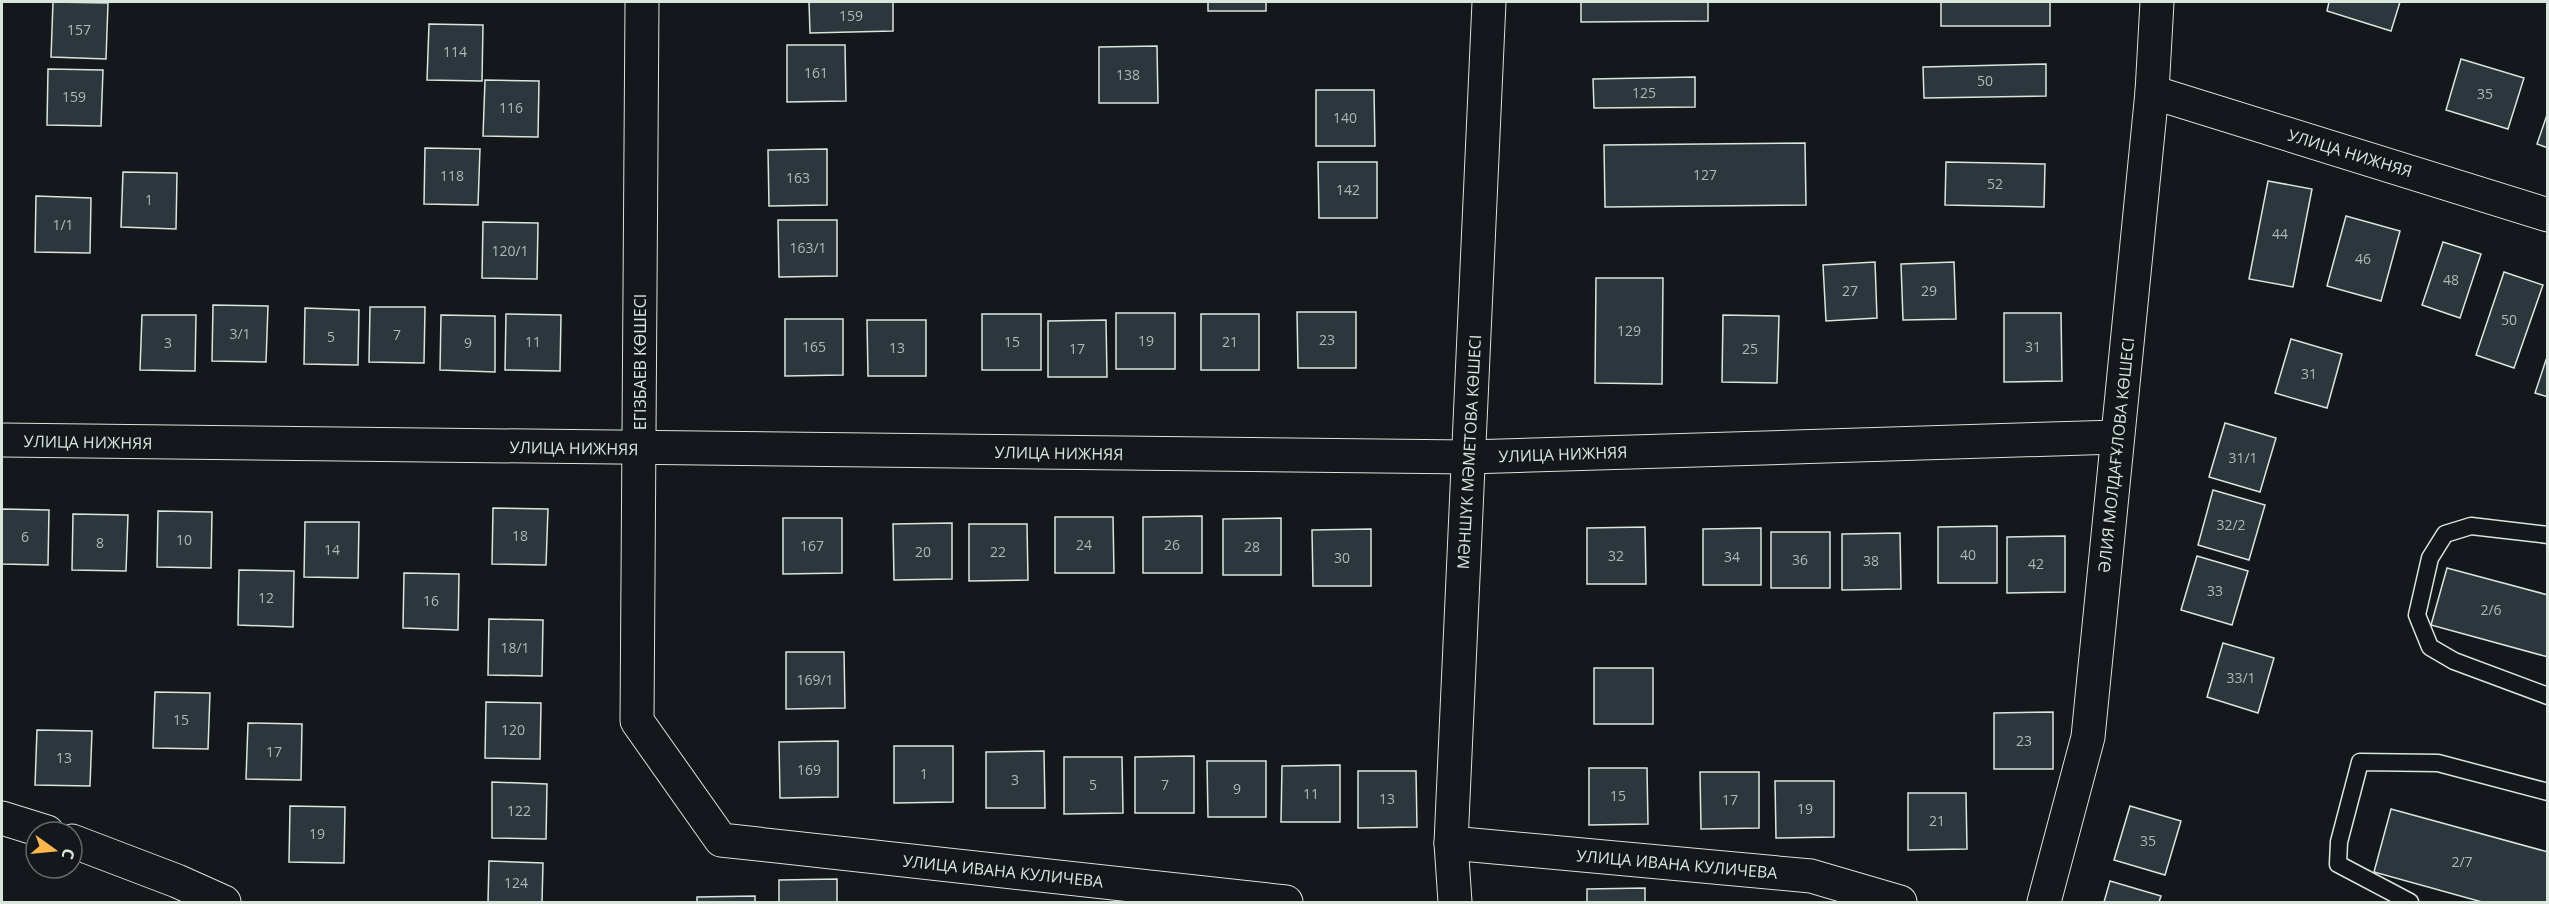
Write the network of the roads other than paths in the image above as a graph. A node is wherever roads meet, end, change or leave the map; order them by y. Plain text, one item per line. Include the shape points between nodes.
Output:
1 (642, 2) edge
2 (1489, 2) edge
3 (2157, 2) edge
4 (2152, 92) junction
5 (2547, 215) edge
6 (2117, 437) junction
7 (2, 440) edge
8 (639, 449) junction
9 (1468, 457) junction
10 (2547, 535) edge
11 (2547, 696) edge
12 (2547, 792) edge
13 (2, 818) edge
14 (24, 825) edge
15 (721, 840) joint
16 (1451, 843) junction
17 (84, 846) edge
18 (224, 903) edge
19 (1286, 903) edge
20 (1455, 903) edge
21 (1900, 903) edge
22 (2044, 903) edge
23 (2410, 903) edge

1 - 8 street, ЕГІЗБАЕВ КӨШЕСІ
2 - 9 street, МӘНШҮК МӘМЕТОВА КӨШЕСІ
3 - 4 street, ӘЛИЯ МОЛДАҒҰЛОВА КӨШЕСІ
4 - 5 street, УЛИЦА НИЖНЯЯ
4 - 6 street, ӘЛИЯ МОЛДАҒҰЛОВА КӨШЕСІ
6 - 9 street, УЛИЦА НИЖНЯЯ
6 - 22 street, ӘЛИЯ МОЛДАҒҰЛОВА КӨШЕСІ via 2088,737
7 - 8 street, УЛИЦА НИЖНЯЯ
8 - 9 street, УЛИЦА НИЖНЯЯ
8 - 15 street, ЕГІЗБАЕВ КӨШЕСІ via 637,721
9 - 16 street, МӘНШҮК МӘМЕТОВА КӨШЕСІ
10 - 11 lane via 2471,526 2445,534 2430,558 2417,615 2430,646 2454,662
12 - 23 lane via 2438,763 2360,762 2339,842 2338,864
13 - 14 street
15 - 19 street, УЛИЦА ИВАНА КУЛИЧЕВА
16 - 20 street, МӘНШҮК МӘМЕТОВА КӨШЕСІ
16 - 21 street, УЛИЦА ИВАНА КУЛИЧЕВА via 1811,876
17 - 18 street

